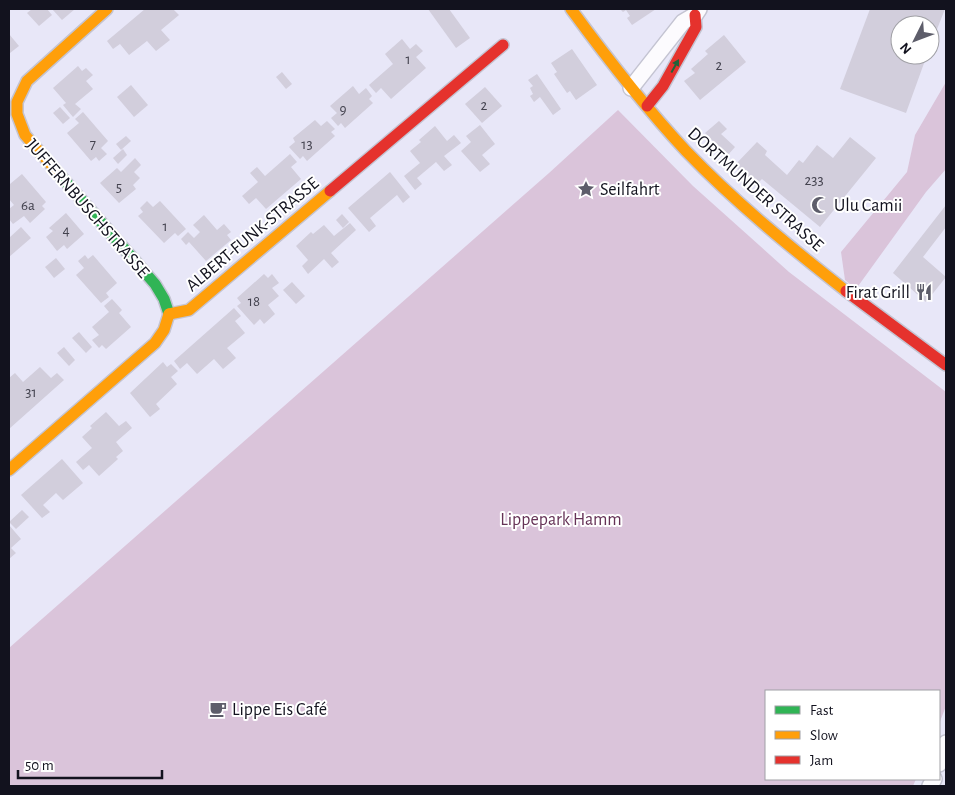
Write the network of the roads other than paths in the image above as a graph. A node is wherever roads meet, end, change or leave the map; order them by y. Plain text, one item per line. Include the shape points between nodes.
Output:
1 (107, 9) edge
2 (571, 9) edge
3 (697, 12) edge
4 (502, 45) dead end
5 (632, 88) junction
6 (647, 106) junction
7 (11, 107) edge
8 (168, 314) junction
9 (946, 365) edge
10 (9, 470) edge
11 (946, 743) edge
12 (940, 761) edge

1 - 7 street via 27,81
2 - 5 street, DORTMUNDER STRASSE
3 - 5 street via 683,22
6 -> 3 street via 664,86 696,27
4 - 8 street, ALBERT-FUNK-STRASSE via 190,310
5 - 6 street, DORTMUNDER STRASSE
6 - 9 street, DORTMUNDER STRASSE via 705,171 760,221 827,277
7 - 8 street, JUFFERNBUSCHSTRASSE via 25,135 155,284
8 - 10 street via 164,330 155,344
11 - 12 street

